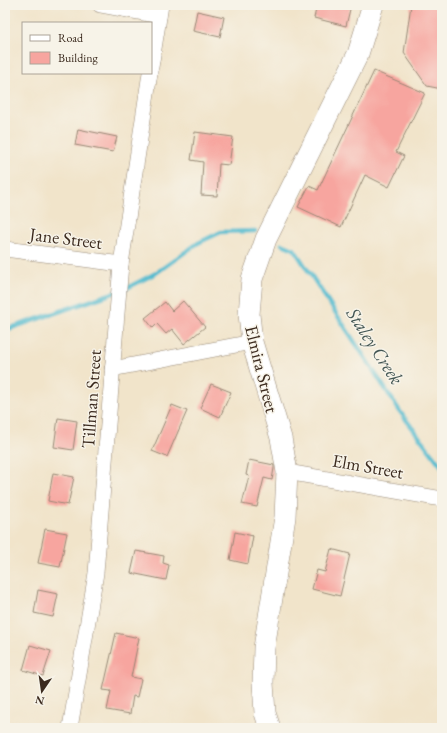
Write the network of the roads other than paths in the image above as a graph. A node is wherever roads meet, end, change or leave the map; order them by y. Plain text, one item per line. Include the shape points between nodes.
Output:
1 (100, 5) edge
2 (373, 5) edge
3 (160, 11) edge
4 (152, 62) edge
5 (150, 74) edge
6 (5, 250) edge
7 (122, 264) junction
8 (252, 342) junction
9 (112, 369) junction
10 (287, 472) junction
11 (442, 499) edge
12 (263, 723) edge
13 (70, 728) edge

1 - 3 street
2 - 8 street, Elmira Street via 358,54 266,239 252,279 249,314
3 - 4 street
5 - 7 street, Tillman Street
6 - 7 street, Jane Street
7 - 9 street, Tillman Street
8 - 9 street
8 - 10 street, Elmira Street via 281,438
9 - 13 street, Tillman Street via 96,573
10 - 11 street, Elm Street
10 - 12 street, Elmira Street via 284,525 264,648

